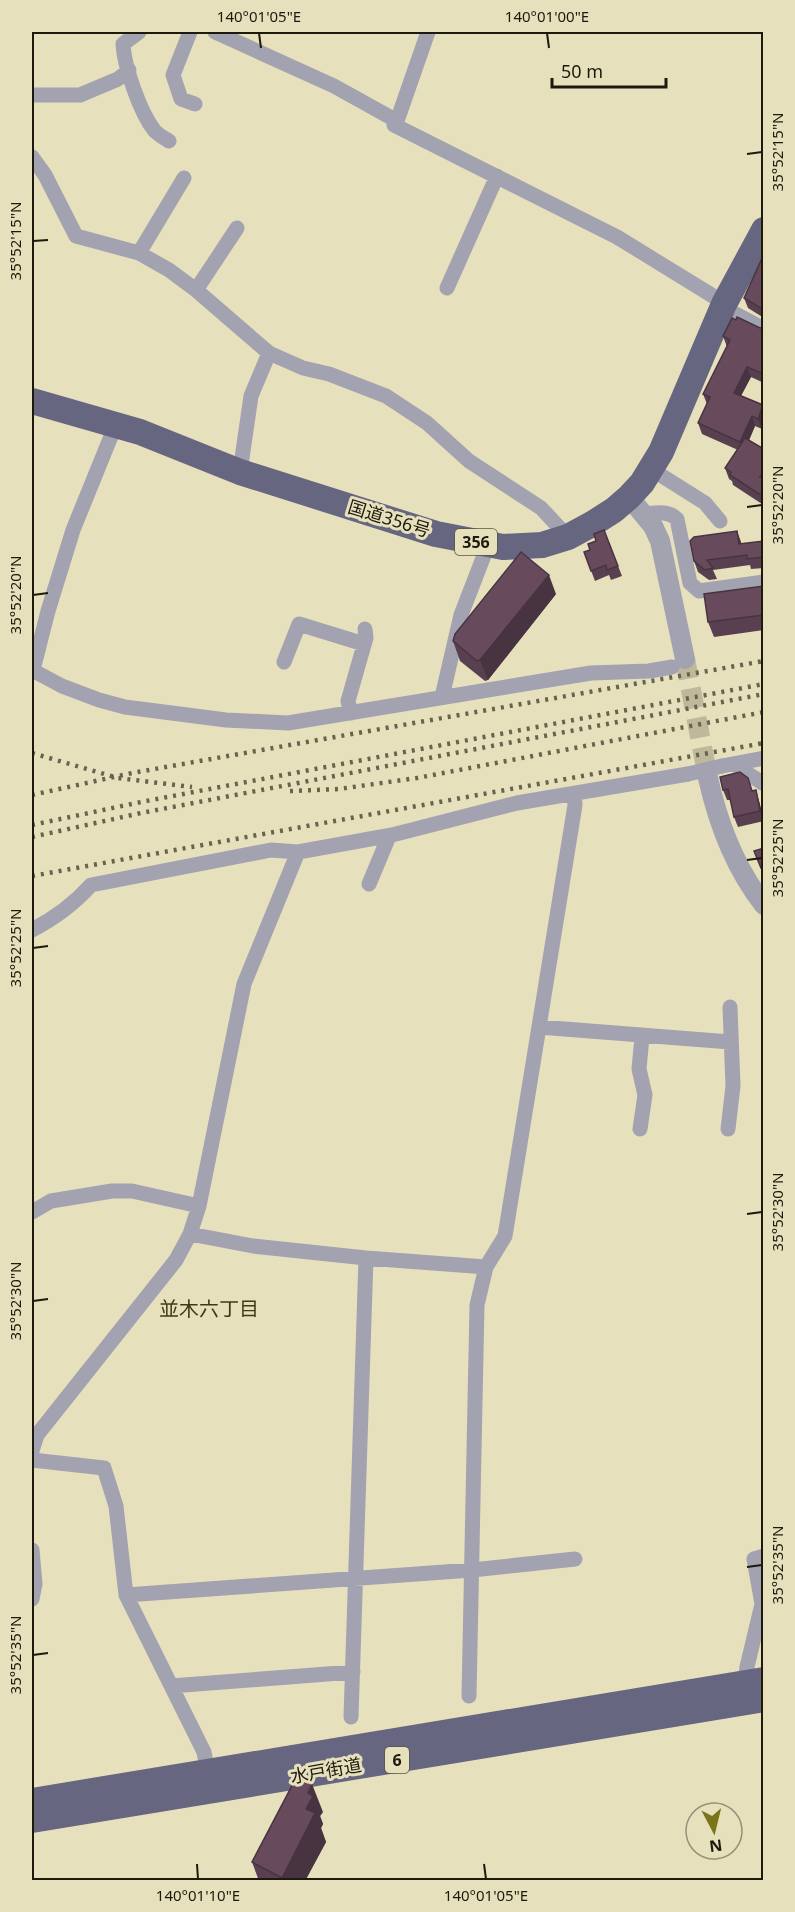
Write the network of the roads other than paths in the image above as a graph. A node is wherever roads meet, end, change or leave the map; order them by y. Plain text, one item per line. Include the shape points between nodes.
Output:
1 (138, 32) edge
2 (190, 32) edge
3 (215, 32) edge
4 (428, 32) edge
5 (129, 70) junction
6 (32, 95) edge
7 (195, 104) dead end
8 (397, 121) junction
9 (169, 141) dead end
10 (32, 157) edge
11 (497, 176) junction
12 (184, 178) dead end
13 (237, 228) dead end
14 (764, 230) edge
15 (139, 253) junction
16 (447, 288) dead end
17 (196, 290) junction
18 (724, 304) junction
19 (764, 329) edge
20 (269, 353) junction
21 (32, 401) edge
22 (116, 424) junction
23 (651, 469) junction
24 (240, 472) junction
25 (636, 506) junction
26 (720, 521) dead end
27 (568, 537) junction
28 (488, 545) junction
29 (764, 582) edge
30 (284, 662) dead end
31 (678, 663) joint
32 (32, 670) edge
33 (442, 697) junction
34 (351, 713) junction
35 (764, 758) edge
36 (738, 764) junction
37 (715, 772) junction
38 (764, 784) edge
39 (574, 794) junction
40 (387, 836) junction
41 (298, 852) junction
42 (369, 884) dead end
43 (764, 905) edge
44 (32, 930) edge
45 (730, 1006) dead end
46 (539, 1027) junction
47 (642, 1037) junction
48 (730, 1042) junction
49 (640, 1129) dead end
50 (728, 1129) dead end
51 (199, 1206) junction
52 (32, 1212) edge
53 (190, 1234) junction
54 (366, 1258) junction
55 (486, 1267) junction
56 (32, 1451) edge
57 (32, 1460) edge
58 (32, 1550) edge
59 (764, 1556) edge
60 (575, 1559) dead end
61 (472, 1570) junction
62 (356, 1578) junction
63 (126, 1595) junction
64 (32, 1599) edge
65 (353, 1672) junction
66 (171, 1686) junction
67 (757, 1687) edge
68 (469, 1696) dead end
69 (351, 1718) dead end
70 (210, 1781) junction
71 (32, 1801) edge
72 (32, 1820) edge

1 - 5 street via 123,44
2 - 7 street via 173,75 181,99
3 - 8 street via 334,86
4 - 8 street
5 - 6 street via 118,79 80,95
5 - 9 street via 134,92 154,130
8 - 11 street via 394,125
10 - 15 street via 76,236
11 - 16 street
11 - 18 street via 617,237
12 - 15 street
13 - 17 street
14 - 18 highway, 国道356号 / 356
15 - 17 street
17 - 20 street
18 - 19 street
18 - 23 highway, 国道356号 / 356
20 - 24 street via 250,396
20 - 27 street via 386,396 427,423 469,461 541,508
21 - 22 highway, 国道356号 / 356
22 - 24 highway, 国道356号 / 356
22 - 32 street via 73,530
23 - 25 highway, 国道356号 / 356
23 - 26 street via 705,503
24 - 28 highway, 国道356号 / 356 via 436,534
25 - 27 highway, 国道356号 / 356 via 614,510
25 - 29 street via 677,519 690,583 699,591
25 - 31 street via 660,541
27 - 28 highway, 国道356号 / 356 via 542,545
28 - 33 street via 461,615
30 - 34 street via 299,624 365,637 348,701
31 - 33 street via 649,671 591,673
32 - 34 street via 62,686 125,708 262,723
33 - 34 street
35 - 36 street
36 - 37 street
36 - 38 street
37 - 39 street, bridge
37 - 43 street via 721,827
39 - 40 street via 517,803
39 - 46 street
40 - 41 street
40 - 42 street
41 - 44 street via 271,850 91,885 77,900
41 - 51 street via 244,984
45 - 48 street
46 - 47 street
46 - 55 street via 505,1236
47 - 48 street
47 - 49 street via 639,1069 645,1095
48 - 50 street via 733,1086
51 - 52 street via 132,1191 112,1191 51,1201
51 - 53 street
53 - 54 street via 253,1246
53 - 56 street via 176,1260 37,1435
54 - 55 street
54 - 62 street
55 - 61 street via 477,1305
57 - 63 street via 104,1468 116,1506
58 - 64 street
59 - 67 street via 754,1559 762,1604 747,1667
60 - 61 street
61 - 62 street
61 - 68 street
62 - 63 street
62 - 65 street
63 - 66 street
65 - 66 street
65 - 69 street
66 - 70 street via 204,1752
67 - 70 highway, 水戸街道 / 6
70 - 71 highway, 水戸街道 / 6
70 - 72 highway, 水戸街道 / 6

